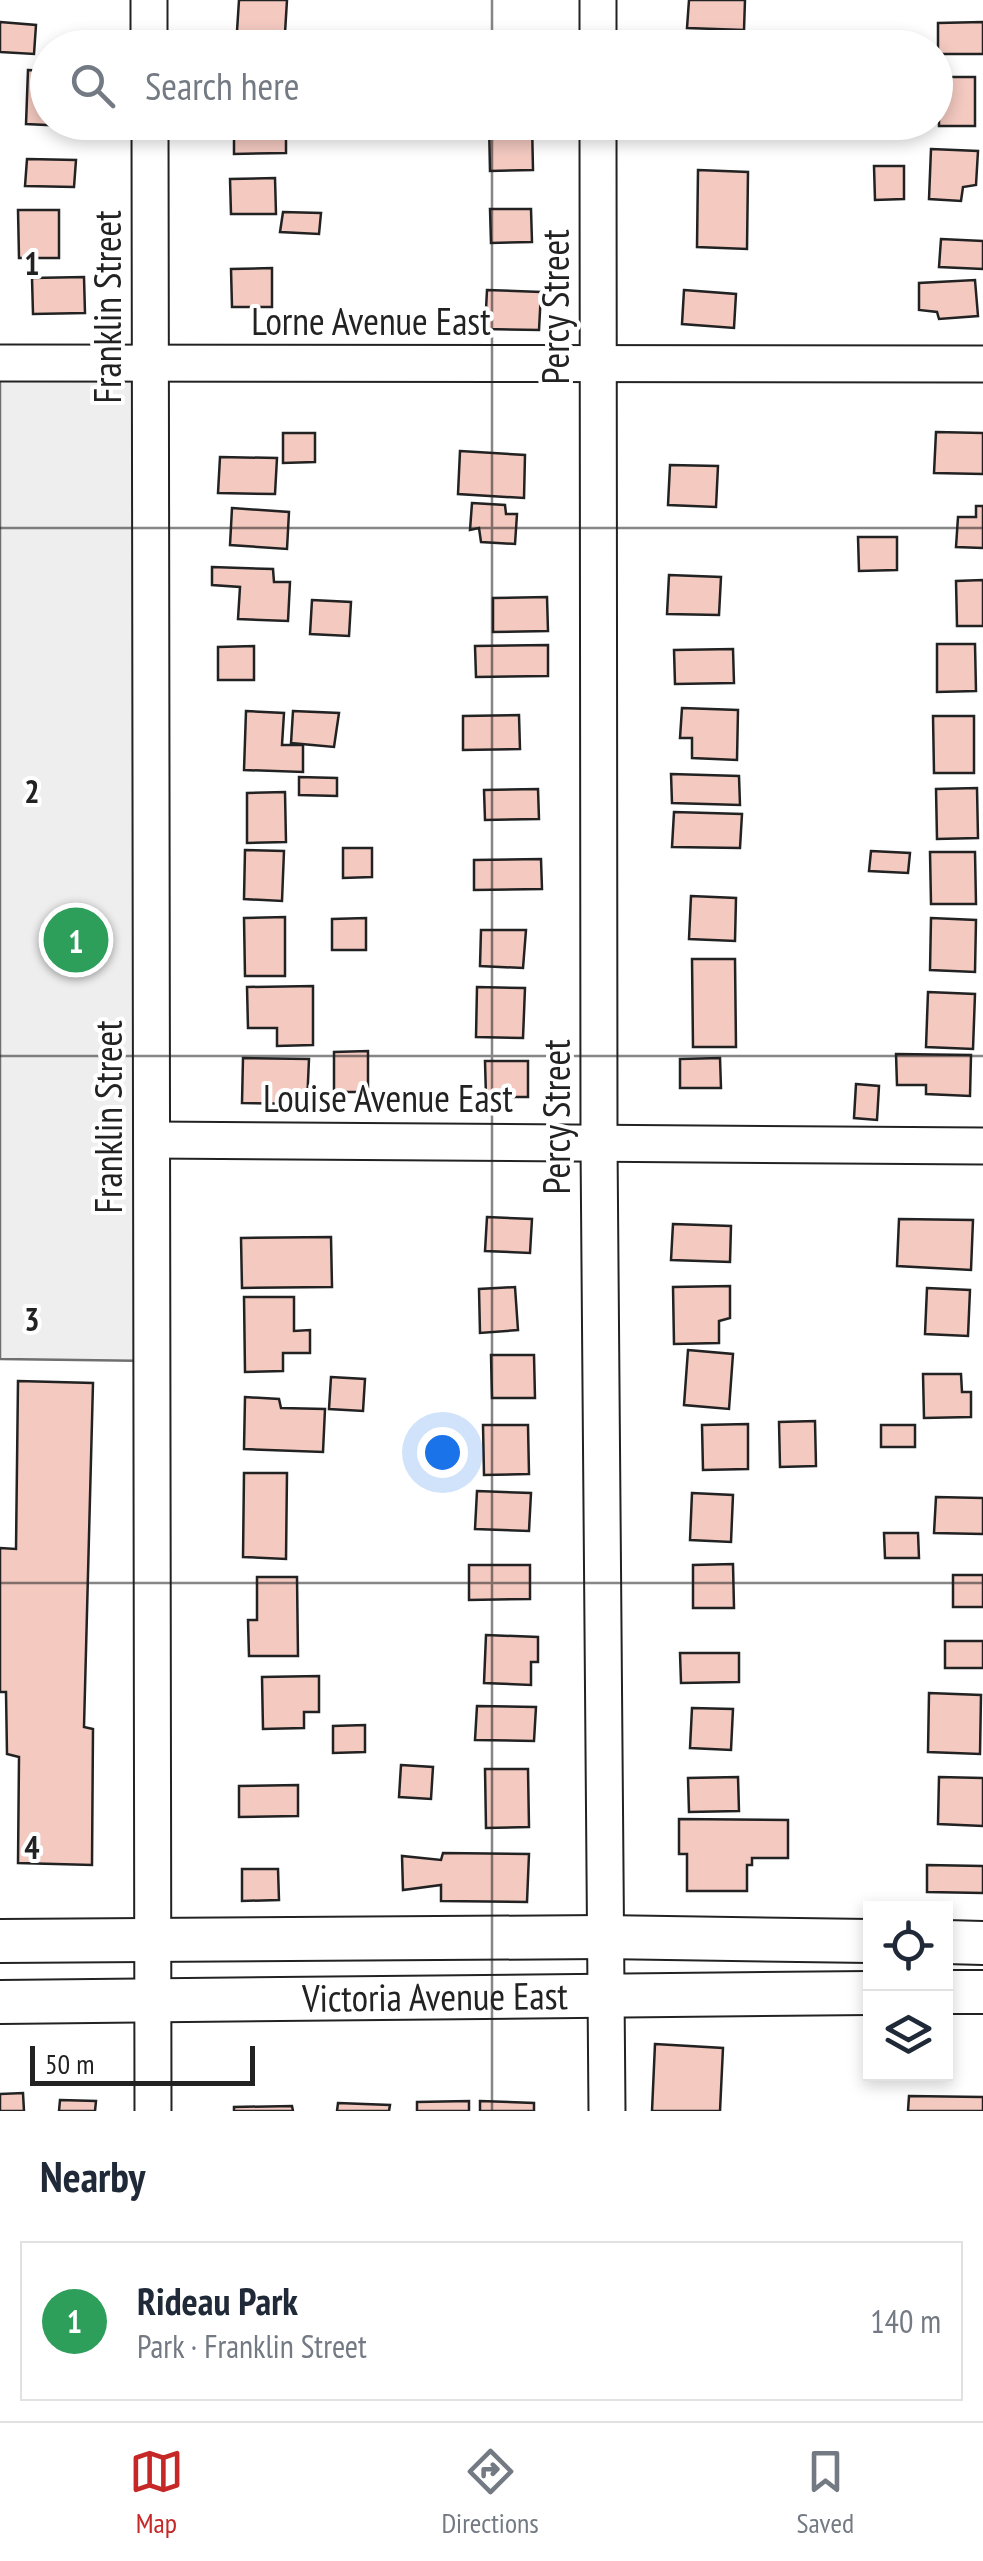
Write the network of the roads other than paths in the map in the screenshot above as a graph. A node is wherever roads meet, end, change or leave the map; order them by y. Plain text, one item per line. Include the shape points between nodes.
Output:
1 (149, 0) edge
2 (598, 0) edge
3 (149, 30) edge
4 (598, 30) edge
5 (150, 140) edge
6 (598, 140) edge
7 (0, 363) edge
8 (599, 364) junction
9 (983, 364) edge
10 (152, 365) junction
11 (152, 1140) junction
12 (599, 1144) junction
13 (983, 1146) edge
14 (603, 1937) junction
15 (156, 1938) junction
16 (0, 1941) edge
17 (863, 1941) edge
18 (953, 1942) edge
19 (983, 1943) edge
20 (863, 1992) edge
21 (953, 1992) edge
22 (983, 1992) edge
23 (608, 1994) junction
24 (0, 2002) edge
25 (153, 2002) junction
26 (153, 2111) edge
27 (607, 2111) edge

1 - 3 street
2 - 4 street
5 - 10 street, Franklin Street
6 - 8 street, Percy Street
7 - 10 street, Lorne Avenue East
8 - 9 street, Lorne Avenue East
8 - 10 street, Lorne Avenue East
8 - 12 street, Percy Street
10 - 11 street, Franklin Street
11 - 12 street, Louise Avenue East
11 - 15 street, Franklin Street
12 - 13 street, Louise Avenue East
12 - 14 street, Percy Street
14 - 15 main road, Victoria Avenue East
14 - 17 main road, Victoria Avenue East
14 - 23 street, Percy Street
15 - 16 main road, Victoria Avenue East
15 - 25 street, Franklin Street
18 - 19 main road
20 - 23 main road, Victoria Avenue East
21 - 22 main road
23 - 25 main road, Victoria Avenue East
23 - 27 street, Percy Street
24 - 25 main road, Victoria Avenue East
25 - 26 street, Franklin Street

